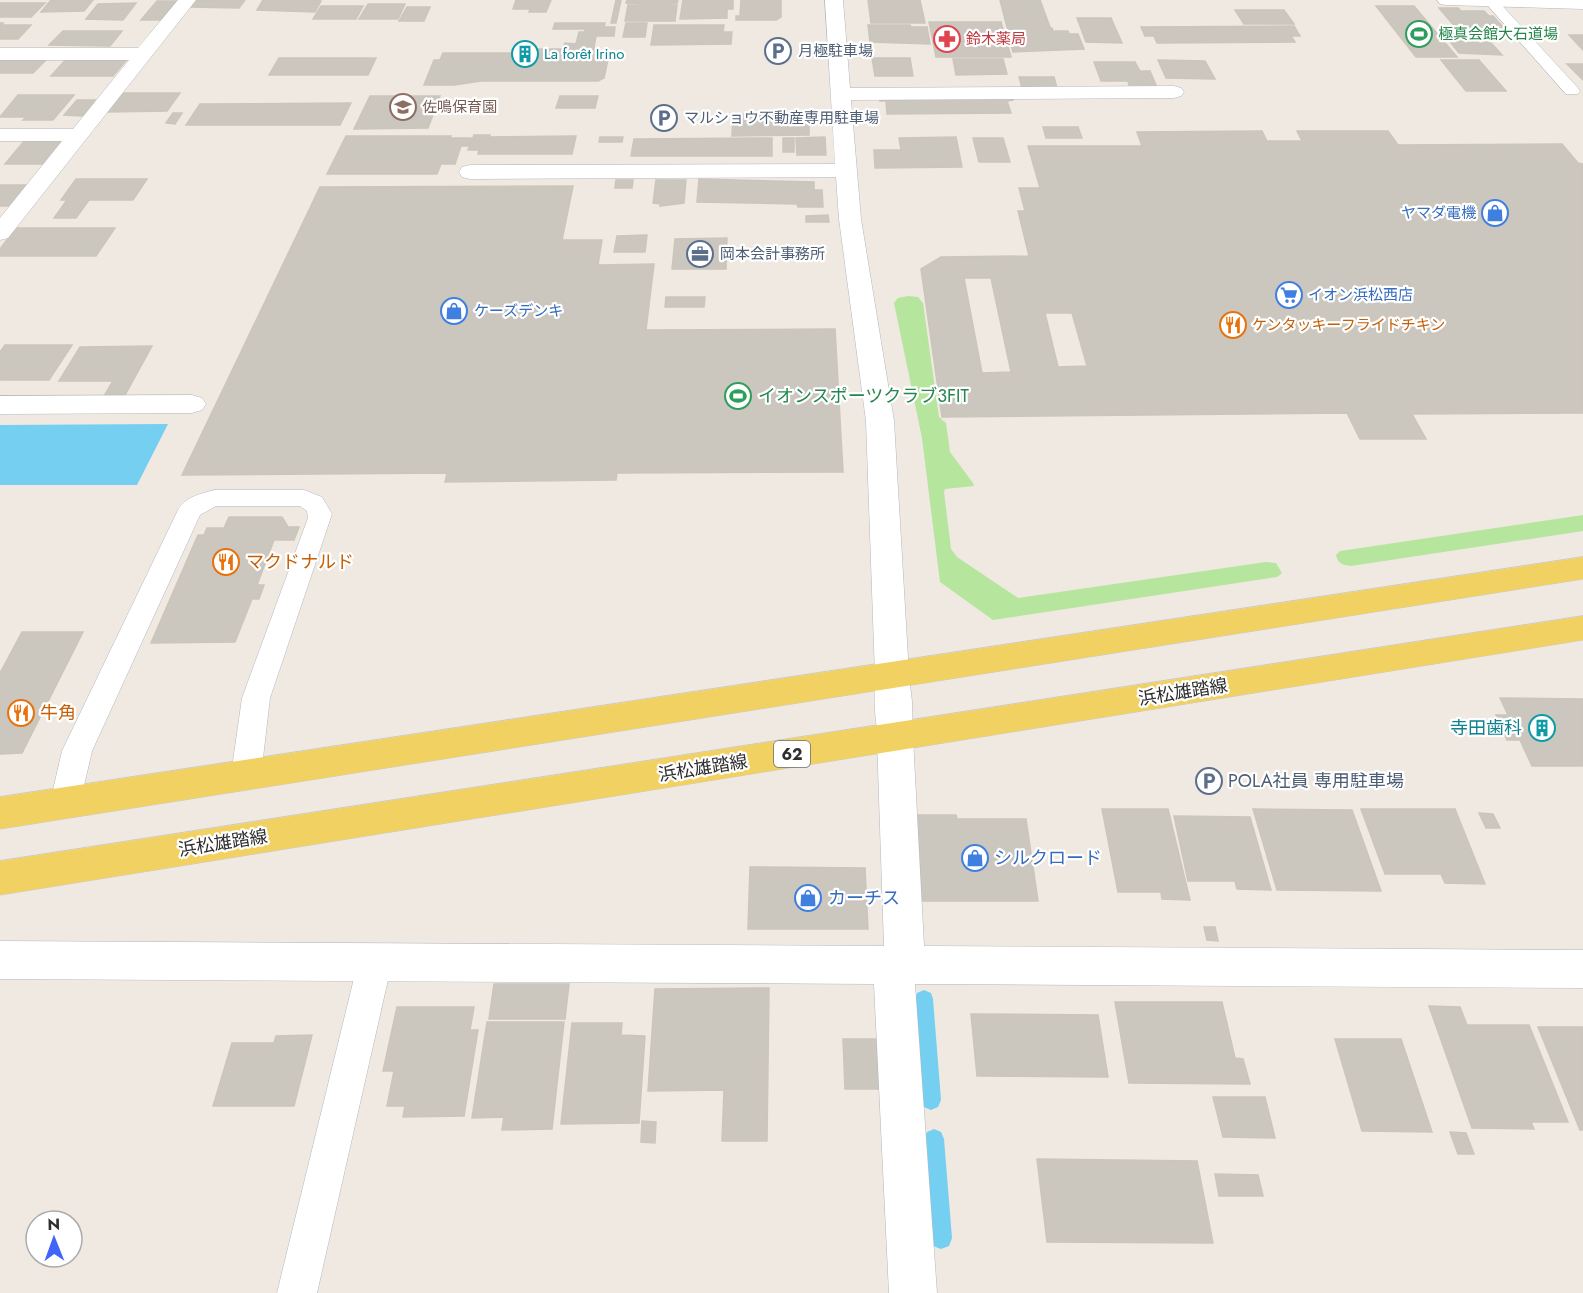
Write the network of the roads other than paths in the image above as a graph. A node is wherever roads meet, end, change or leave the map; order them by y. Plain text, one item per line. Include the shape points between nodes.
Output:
1 (187, 0) edge
2 (834, 0) edge
3 (1446, 0) edge
4 (1490, 1) edge
5 (1572, 2) edge
6 (0, 54) edge
7 (143, 54) junction
8 (1572, 91) dead end
9 (1174, 92) dead end
10 (841, 94) junction
11 (0, 135) edge
12 (80, 135) junction
13 (846, 170) junction
14 (470, 172) dead end
15 (0, 233) edge
16 (192, 404) dead end
17 (0, 405) edge
18 (1583, 568) edge
19 (1583, 628) edge
20 (892, 675) junction
21 (895, 738) junction
22 (246, 775) junction
23 (65, 803) junction
24 (0, 813) edge
25 (0, 878) edge
26 (0, 960) edge
27 (375, 962) junction
28 (899, 965) junction
29 (1583, 969) edge
30 (297, 1293) edge
31 (913, 1293) edge

1 - 7 street
2 - 10 street
3 - 4 street
4 - 5 street
4 - 8 lane
6 - 7 street
7 - 12 street
9 - 10 street
10 - 13 street
11 - 12 street
12 - 15 street
13 - 14 street
13 - 20 street via 854,256 880,421
16 - 17 street
18 - 20 main road
19 - 21 main road, 浜松雄踏線 / 62
20 - 21 street
20 - 22 main road
21 - 25 main road, 浜松雄踏線 / 62
21 - 28 street
22 - 23 main road
22 - 23 lane via 256,698 320,509 304,498 214,498 190,510 77,751
23 - 24 main road
26 - 27 street
27 - 28 street
27 - 30 lane
28 - 29 street
28 - 31 street

